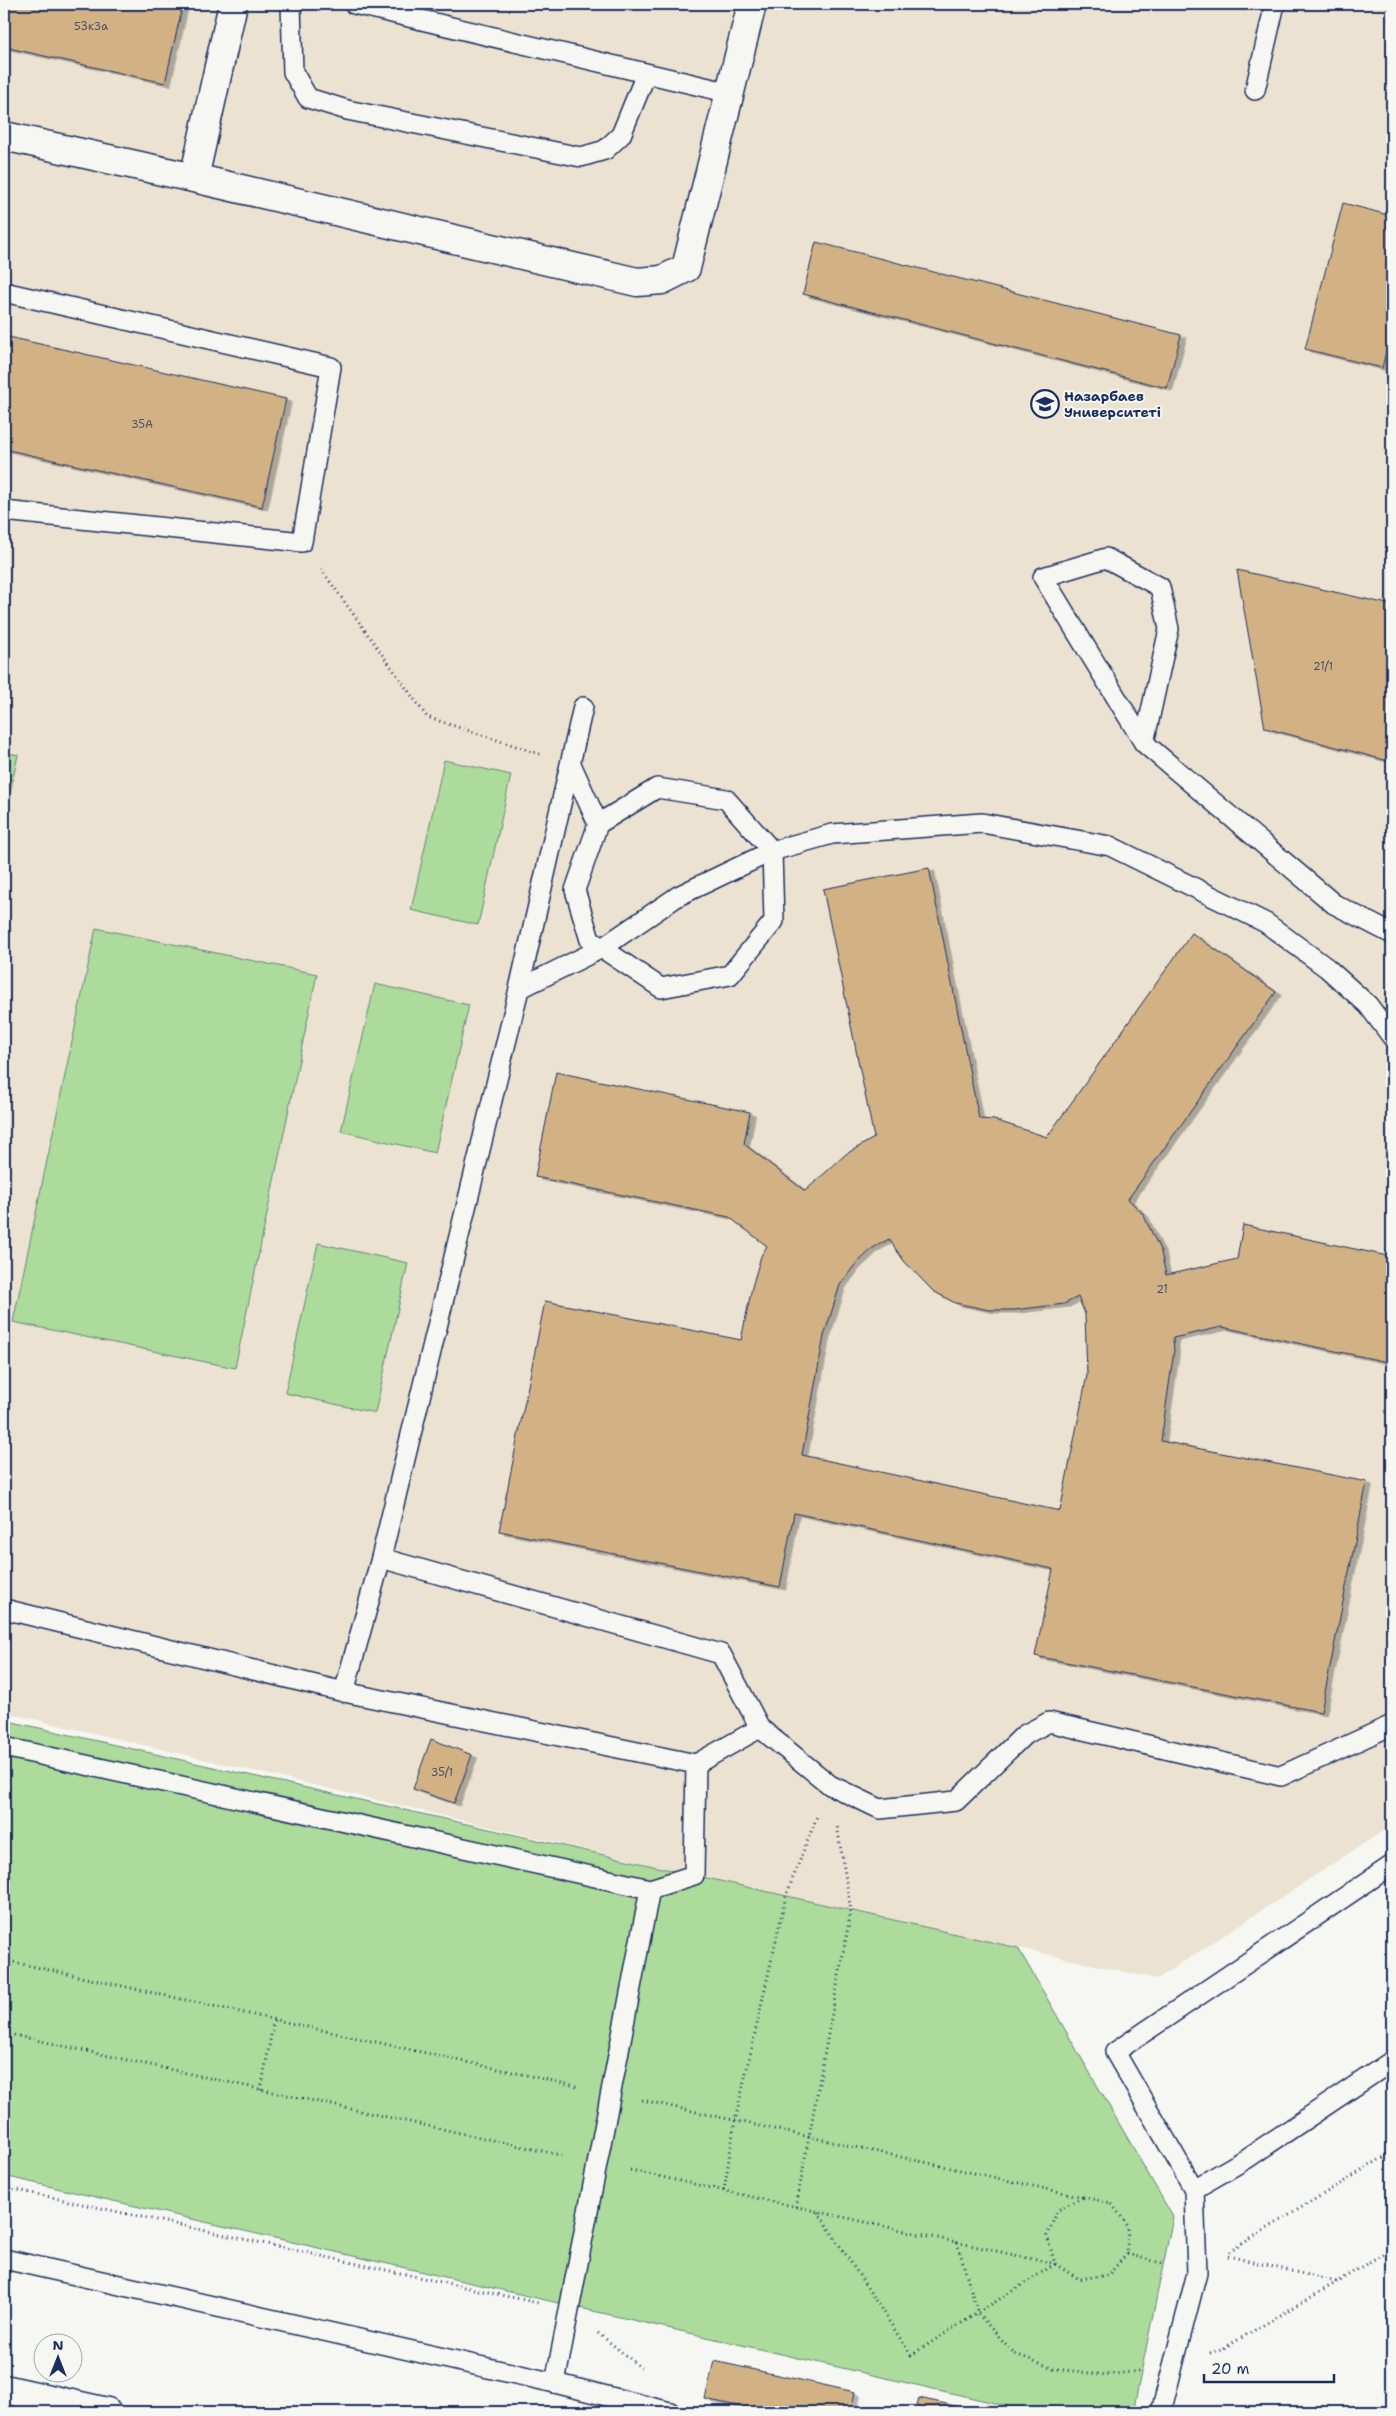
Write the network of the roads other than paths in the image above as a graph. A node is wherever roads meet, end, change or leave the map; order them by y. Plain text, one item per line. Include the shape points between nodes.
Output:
1 (233, 4) edge
2 (291, 4) edge
3 (354, 4) edge
4 (752, 4) edge
5 (1275, 4) edge
6 (646, 74) junction
7 (1255, 90) dead end
8 (730, 93) junction
9 (4, 136) edge
10 (194, 178) junction
11 (4, 292) edge
12 (4, 511) edge
13 (583, 707) dead end
14 (1144, 743) junction
15 (571, 764) junction
16 (598, 824) junction
17 (772, 851) junction
18 (1392, 934) edge
19 (602, 948) junction
20 (519, 989) junction
21 (1392, 1037) edge
22 (381, 1558) junction
23 (4, 1609) edge
24 (344, 1692) junction
25 (1392, 1725) edge
26 (760, 1728) junction
27 (4, 1748) edge
28 (696, 1764) junction
29 (1392, 1865) edge
30 (650, 1889) junction
31 (1392, 2061) edge
32 (1194, 2189) junction
33 (4, 2259) edge
34 (554, 2383) junction
35 (4, 2389) edge
36 (107, 2412) edge
37 (670, 2412) edge
38 (1161, 2412) edge

1 - 10 street
2 - 6 lane via 293,72 308,98 347,110 581,157 605,150 621,135
3 - 6 lane
4 - 8 street
5 - 7 lane
6 - 8 lane
8 - 10 street via 686,268 662,280 637,282
9 - 10 street
11 - 12 lane via 331,367 302,542
13 - 15 lane
14 - 14 lane via 1078,635 1043,577 1106,558 1160,587 1169,629
14 - 18 lane via 1334,904
15 - 16 lane
15 - 20 lane
16 - 17 lane via 657,788 726,799
16 - 19 lane via 575,890 590,940
17 - 19 lane via 678,896
17 - 19 lane via 774,921 730,975 661,988
17 - 21 lane via 832,834 982,823 1110,846 1266,923 1327,968 1368,1005
19 - 20 lane
20 - 22 lane
22 - 24 lane
22 - 26 lane via 721,1654
23 - 24 lane
24 - 28 lane
25 - 26 lane via 1281,1776 1049,1722 1024,1736 956,1801 880,1809 830,1784
26 - 28 lane
27 - 30 lane
28 - 30 lane via 694,1875
29 - 32 lane via 1115,2052
30 - 34 lane
31 - 32 lane via 1246,2159
32 - 38 lane via 1197,2273
33 - 34 lane
34 - 37 lane
35 - 36 street

